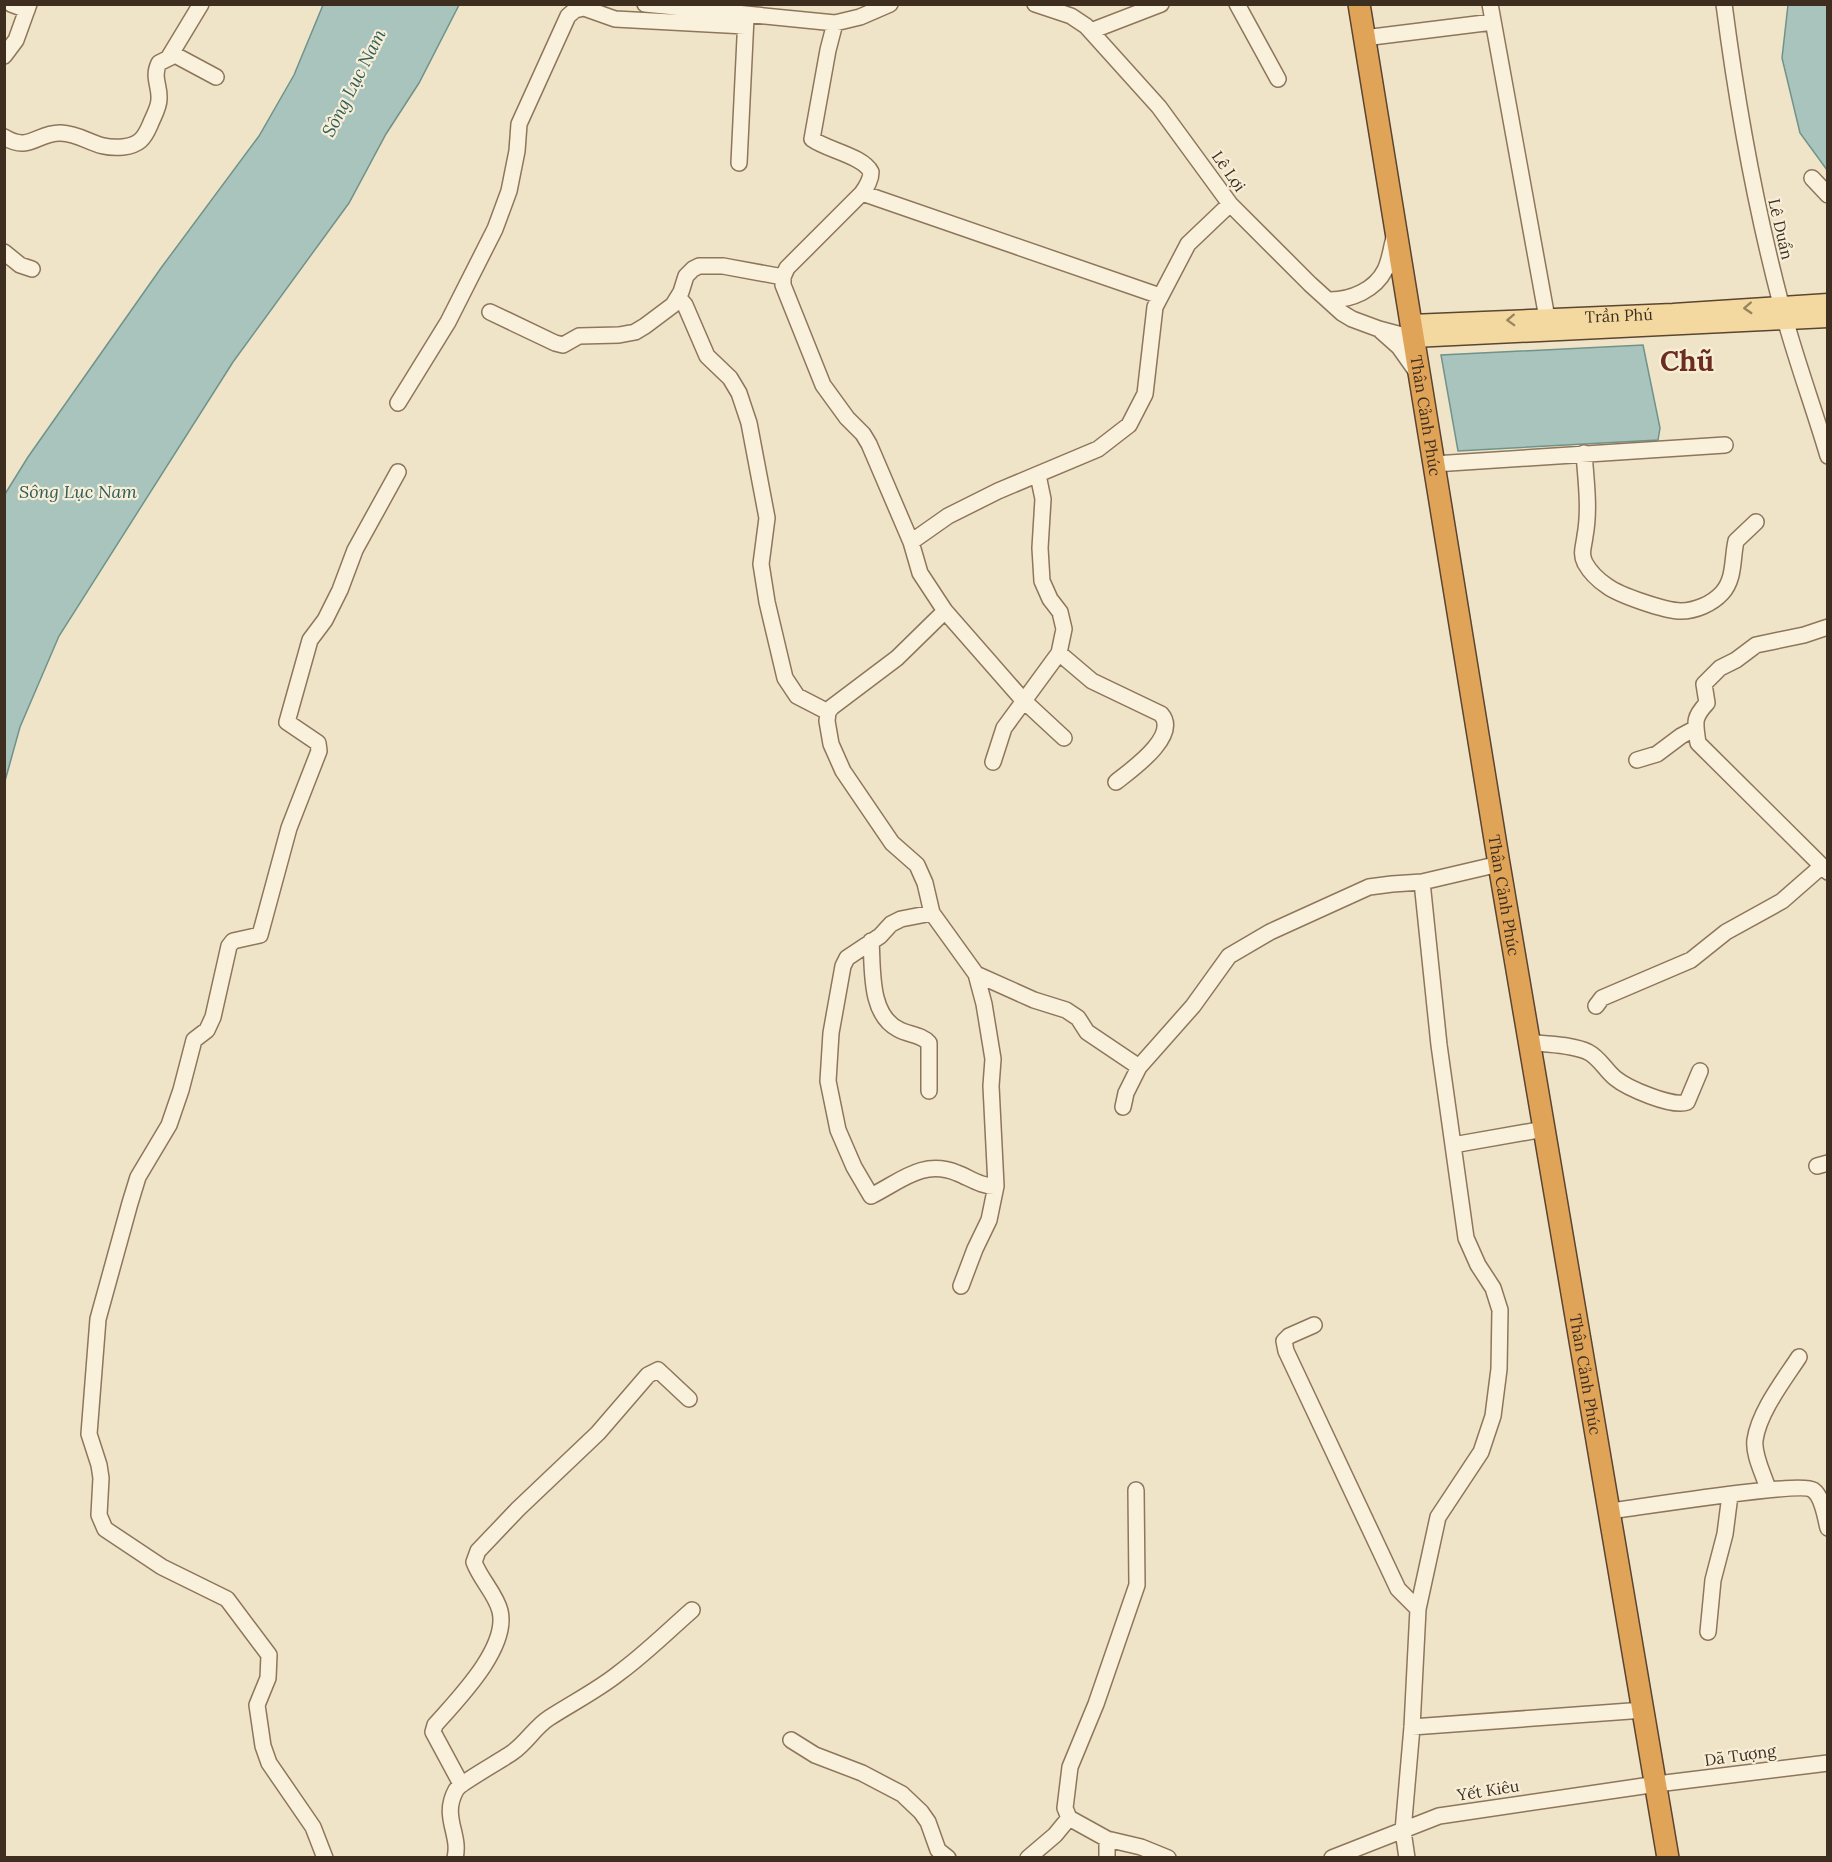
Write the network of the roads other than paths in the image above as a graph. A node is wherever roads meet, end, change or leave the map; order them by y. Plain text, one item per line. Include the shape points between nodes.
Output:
1 (11, 4) edge
2 (201, 4) edge
3 (645, 4) edge
4 (890, 4) edge
5 (1035, 4) edge
6 (1082, 4) edge
7 (1161, 4) edge
8 (1237, 4) edge
9 (1359, 4) edge
10 (1490, 4) edge
11 (1724, 4) edge
12 (28, 7) edge
13 (746, 20) junction
14 (1493, 22) junction
15 (835, 23) junction
16 (1085, 27) junction
17 (1364, 38) junction
18 (4, 56) edge
19 (169, 57) junction
20 (216, 77) dead end
21 (1278, 79) dead end
22 (4, 137) edge
23 (740, 163) dead end
24 (1812, 178) dead end
25 (862, 193) junction
26 (1827, 195) edge
27 (1230, 204) junction
28 (1396, 232) junction
29 (4, 252) edge
30 (32, 269) dead end
31 (783, 277) junction
32 (1160, 296) junction
33 (678, 297) junction
34 (1330, 300) junction
35 (1827, 303) edge
36 (490, 312) dead end
37 (1784, 313) junction
38 (1827, 318) edge
39 (1549, 326) junction
40 (1379, 329) junction
41 (1412, 331) junction
42 (1419, 376) junction
43 (398, 403) dead end
44 (1725, 445) dead end
45 (1584, 453) junction
46 (1827, 456) edge
47 (1434, 464) junction
48 (398, 472) dead end
49 (1038, 476) junction
50 (1756, 522) dead end
51 (911, 542) junction
52 (945, 611) junction
53 (1827, 627) edge
54 (1059, 653) junction
55 (1023, 700) junction
56 (828, 712) junction
57 (1696, 728) junction
58 (1064, 738) dead end
59 (1637, 760) dead end
60 (993, 762) dead end
61 (1116, 782) dead end
62 (1498, 864) junction
63 (1825, 869) edge
64 (1422, 882) junction
65 (932, 913) junction
66 (871, 941) junction
67 (976, 974) junction
68 (1596, 1006) dead end
69 (1529, 1042) junction
70 (1139, 1067) junction
71 (1700, 1071) dead end
72 (928, 1092) dead end
73 (1123, 1107) dead end
74 (1544, 1129) junction
75 (1453, 1145) junction
76 (996, 1186) junction
77 (961, 1286) dead end
78 (1314, 1325) dead end
79 (1799, 1357) dead end
80 (688, 1399) dead end
81 (1136, 1490) dead end
82 (1768, 1490) junction
83 (1730, 1495) junction
84 (1610, 1511) junction
85 (1827, 1528) edge
86 (1418, 1609) junction
87 (692, 1610) dead end
88 (1708, 1632) dead end
89 (1644, 1710) junction
90 (1412, 1727) junction
91 (791, 1740) dead end
92 (1827, 1763) edge
93 (461, 1784) junction
94 (1657, 1784) junction
95 (1069, 1818) junction
96 (1402, 1831) junction
97 (1107, 1839) junction
98 (325, 1857) edge
99 (455, 1857) edge
100 (948, 1857) edge
101 (1028, 1857) edge
102 (1107, 1857) edge
103 (1168, 1857) edge
104 (1332, 1857) edge
105 (1407, 1857) edge
106 (1668, 1857) edge

1 - 12 street
2 - 19 street
3 - 13 street
4 - 15 street
5 - 16 street, Lê Lợi via 1071,16
6 - 16 street
7 - 16 street
8 - 21 street
9 - 17 highway, Thân Cảnh Phúc
10 - 14 street
11 - 37 street, Lê Duẩn via 1757,208
12 - 18 street via 16,40
13 - 15 street
13 - 23 street
13 - 43 street via 615,20 584,8 568,16 519,124 517,152 495,229 448,322
14 - 17 street
14 - 39 street
15 - 25 street via 812,139 868,166 871,176
16 - 27 street, Lê Lợi via 1159,107
17 - 28 highway, Thân Cảnh Phúc
19 - 20 street via 175,56
19 - 22 street via 156,69 159,100 141,142 105,148 62,133 20,144
24 - 26 street
25 - 31 street via 787,268
25 - 32 street
27 - 32 street via 1188,244
27 - 34 street, Lê Lợi
28 - 34 street via 1385,271 1367,290 1344,300
28 - 41 highway, Thân Cảnh Phúc
29 - 30 street
31 - 33 street via 723,266 699,266 686,276
31 - 51 street via 823,385 869,444
32 - 49 street via 1155,307 1145,394 1129,424 1098,449
33 - 36 street via 673,305 635,332 579,336 563,345
33 - 56 street via 685,304 707,356 730,378 739,393 749,423 766,518 761,564 785,678 797,696
34 - 40 street, Lê Lợi via 1352,319
35 - 37 main road, Trần Phú
37 - 38 main road, Trần Phú
37 - 39 main road, Trần Phú
37 - 46 street, Lê Duẩn
39 - 41 main road, Trần Phú
40 - 41 street, Lê Lợi
40 - 42 street via 1399,347
41 - 42 highway, Thân Cảnh Phúc
42 - 47 highway, Thân Cảnh Phúc
44 - 45 street
45 - 47 street
45 - 50 street via 1587,519 1582,554 1587,567 1609,588 1674,611 1708,604 1721,594 1731,578 1736,541
47 - 62 highway, Thân Cảnh Phúc
48 - 98 street via 355,550 325,620 310,640 301,666 287,722 318,743 319,751 289,828 260,935 233,941 229,946 213,1017 207,1030 194,1040 169,1125 138,1177 98,1319 89,1434 99,1465 99,1515 105,1528 162,1568 227,1599 269,1655 268,1678 257,1705 263,1746 269,1763 313,1827
49 - 51 street via 948,516
49 - 54 street via 1043,499 1042,581 1060,612 1064,628
51 - 52 street via 920,573
52 - 55 street
52 - 56 street via 897,658
53 - 57 street via 1756,645 1720,668 1704,684 1707,703 1697,714
54 - 55 street
54 - 61 street via 1092,681 1166,720 1166,728 1147,758
55 - 58 street
55 - 60 street via 1004,728
56 - 65 street via 831,744 843,771 892,843 917,865
57 - 59 street via 1657,754
57 - 63 street via 1698,742
62 - 64 street
62 - 69 highway, Thân Cảnh Phúc
63 - 68 street via 1782,901 1726,932 1691,960 1602,998
64 - 70 street via 1369,887 1270,932 1229,956 1193,1006
64 - 75 street
65 - 66 street via 900,919
65 - 67 street
66 - 72 street via 872,978 882,1012 899,1030 929,1043
66 - 76 street via 847,958 843,966 831,1034 828,1081 838,1130 855,1167 871,1196 918,1170 937,1168 985,1187
67 - 70 street via 1066,1010 1078,1018 1087,1032
67 - 76 street via 993,1059
69 - 71 street via 1588,1052 1622,1083 1669,1103 1687,1102
69 - 74 highway, Thân Cảnh Phúc
70 - 73 street
74 - 75 street
74 - 84 highway, Thân Cảnh Phúc
75 - 86 street via 1466,1238 1493,1288 1500,1310 1499,1369 1493,1416 1481,1452 1438,1517
76 - 77 street via 989,1220
78 - 86 street via 1289,1336 1284,1341 1286,1351 1398,1589
79 - 82 street via 1767,1409 1755,1441
80 - 93 street via 663,1373 654,1370 598,1433 478,1551 474,1562 500,1608 500,1628 488,1661 433,1732
81 - 95 street via 1137,1586 1070,1767 1065,1799
82 - 83 street
82 - 85 street via 1814,1490 1820,1497
83 - 84 street
83 - 88 street via 1713,1580
84 - 89 highway, Thân Cảnh Phúc
86 - 90 street
87 - 93 street via 618,1674 548,1719 525,1743
89 - 90 street
89 - 94 highway, Thân Cảnh Phúc
90 - 96 street
91 - 100 street via 902,1794 921,1812 938,1850
92 - 94 street, Dã Tượng
93 - 99 street via 450,1806
94 - 96 street, Yết Kiêu via 1439,1816
94 - 106 highway, Thân Cảnh Phúc
95 - 97 street
95 - 101 street
96 - 104 street, Yết Kiêu
96 - 105 street
97 - 102 street
97 - 103 street

